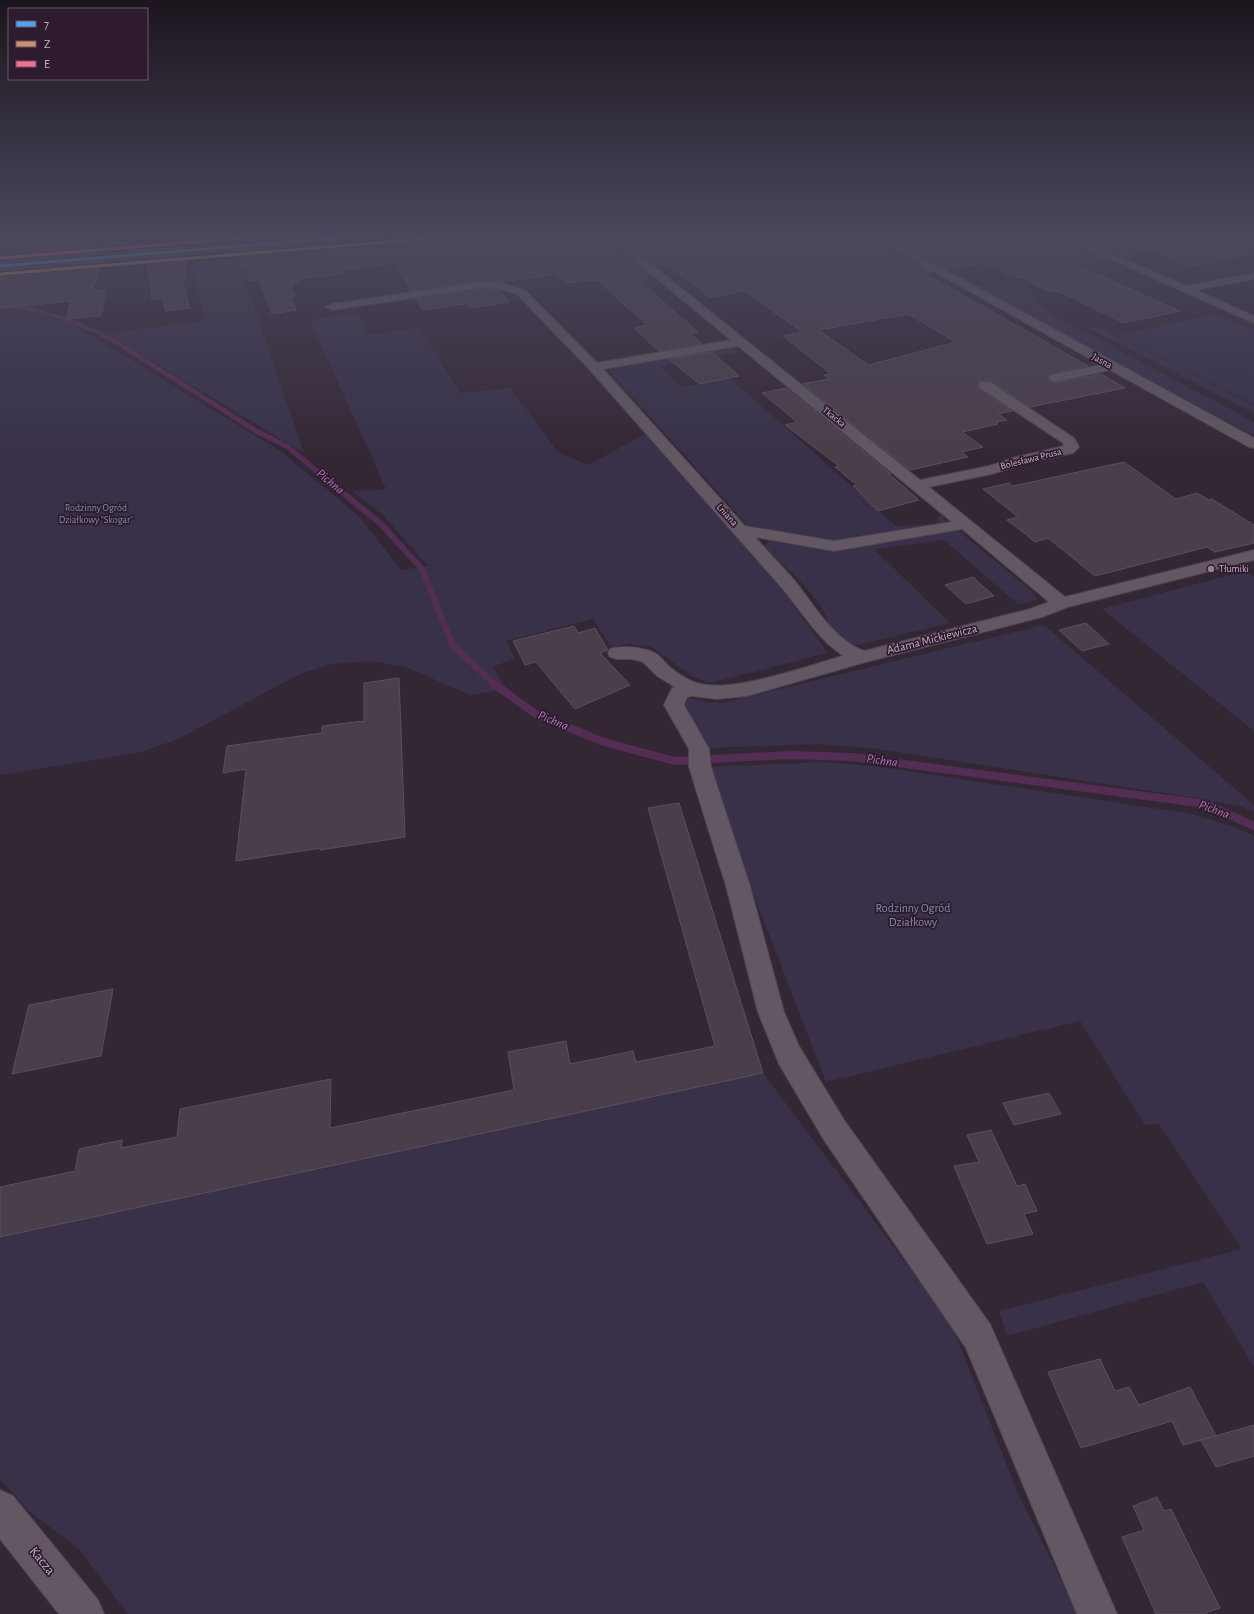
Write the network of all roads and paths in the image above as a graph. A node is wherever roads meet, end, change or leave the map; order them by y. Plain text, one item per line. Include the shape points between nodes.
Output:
1 (337, 306) edge
2 (535, 306) edge
3 (697, 306) edge
4 (1004, 306) edge
5 (1224, 306) edge
6 (332, 307) dead end
7 (1254, 320) edge
8 (741, 342) junction
9 (1112, 366) junction
10 (594, 367) junction
11 (1055, 378) dead end
12 (994, 388) dead end
13 (1254, 444) edge
14 (918, 485) junction
15 (966, 524) junction
16 (740, 530) junction
17 (1254, 555) edge
18 (1062, 603) junction
19 (617, 653) dead end
20 (863, 657) junction
21 (692, 689) junction
22 (0, 1509) edge
23 (84, 1614) edge
24 (1097, 1614) edge

1 - 6 street, Lniana
2 - 10 street, Lniana
3 - 8 street, Tkacka
4 - 9 street, Jasna
5 - 7 street
8 - 10 street
8 - 14 street, Tkacka
9 - 11 street
9 - 13 street, Jasna
10 - 16 street, Lniana
12 - 14 street, Bolesława Prusa via 1069,441 1072,447 992,470
14 - 15 street, Tkacka
15 - 16 street via 834,546
15 - 18 street, Tkacka
16 - 20 street, Lniana via 833,639 846,651
17 - 18 street, Adama Mickiewicza
18 - 20 street, Adama Mickiewicza via 1036,613
19 - 21 street, Adama Mickiewicza via 632,653 650,658 664,672
20 - 21 street, Adama Mickiewicza via 748,689 717,692
21 - 24 street via 679,693 674,705 699,758 738,886 771,1012 789,1055 834,1130 978,1336
22 - 23 street, Kacza

